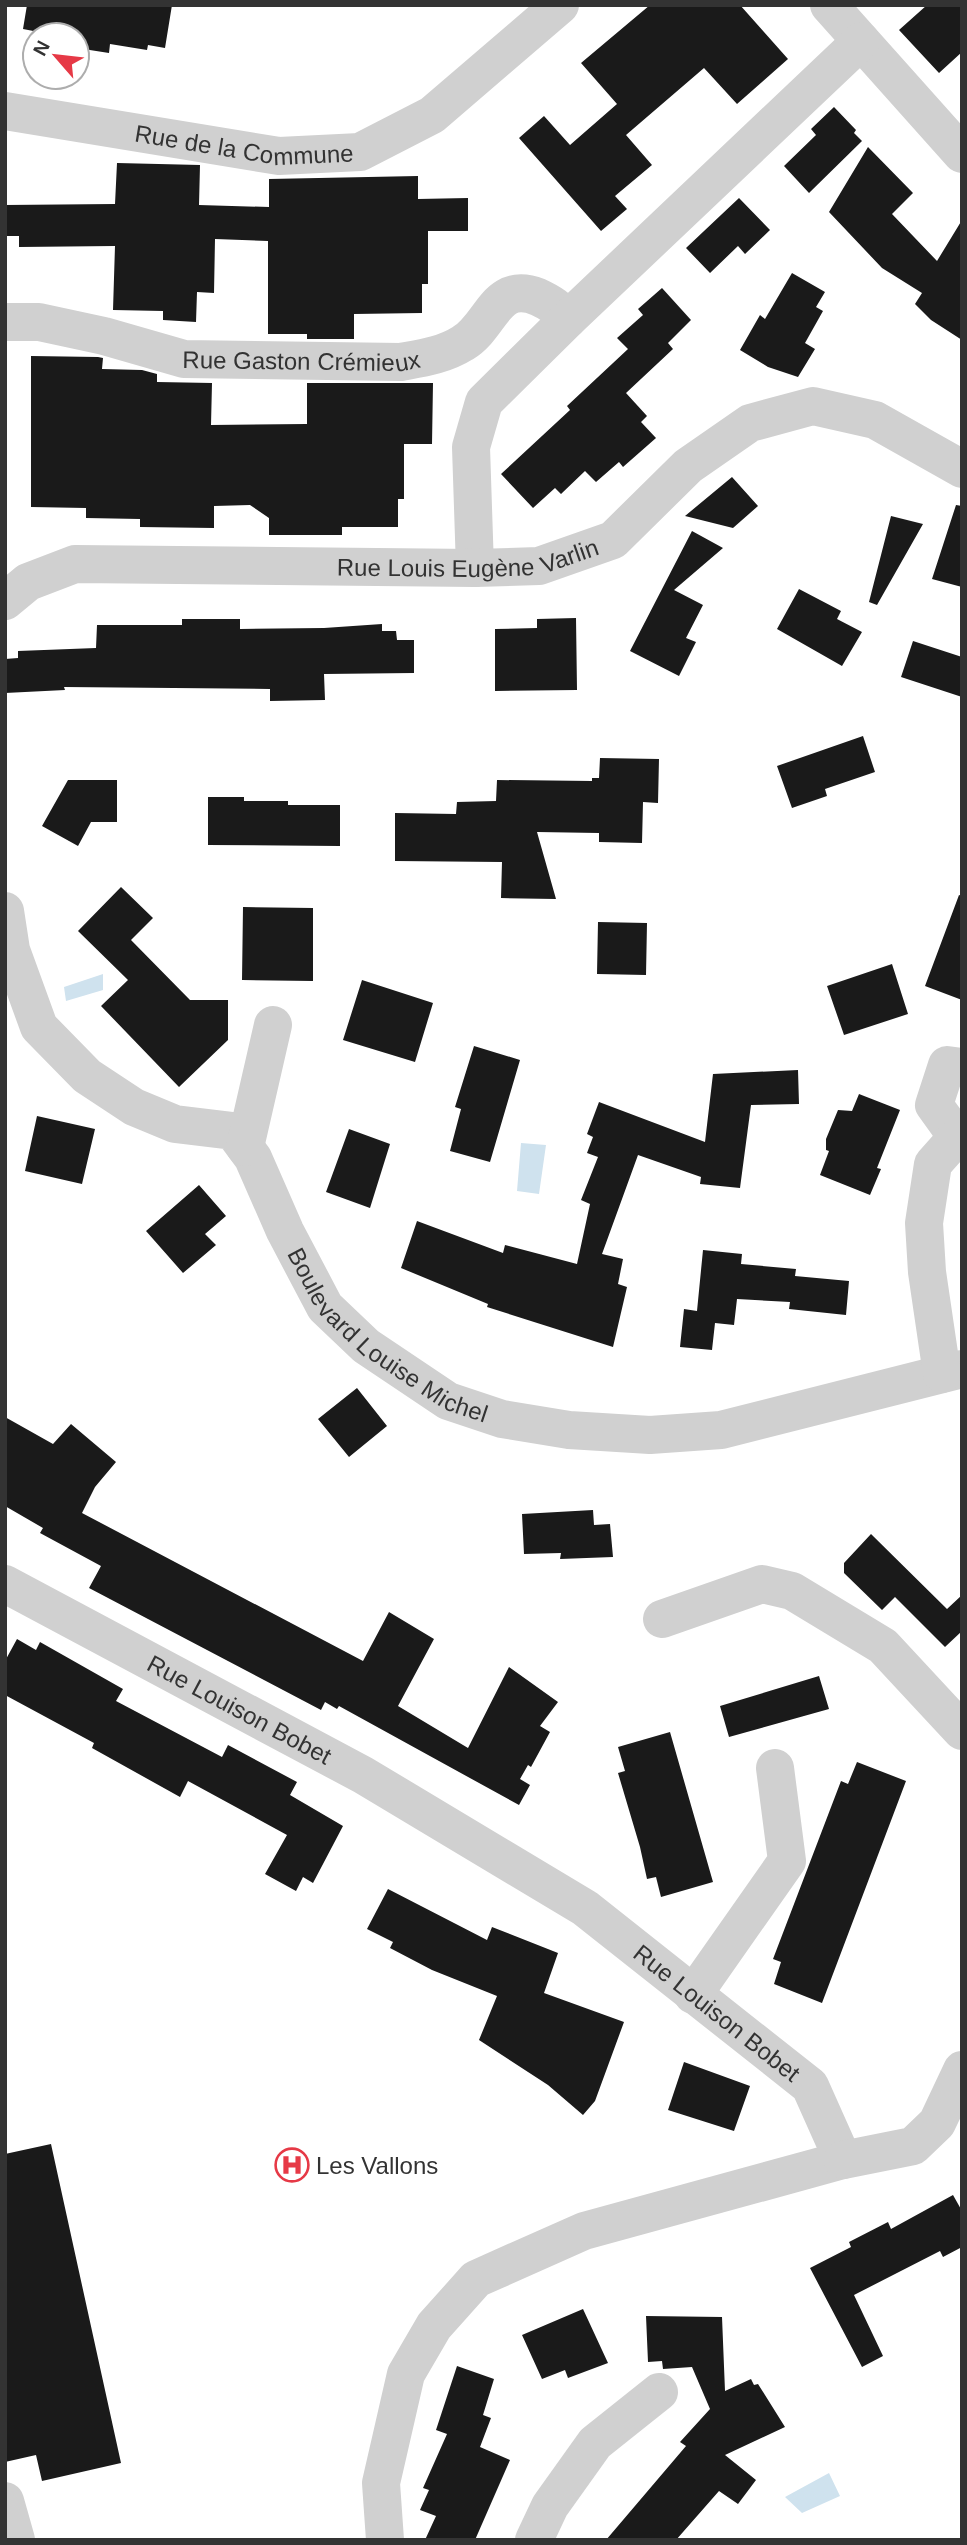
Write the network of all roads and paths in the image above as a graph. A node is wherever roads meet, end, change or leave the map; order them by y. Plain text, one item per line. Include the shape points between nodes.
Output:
1 (560, 5) edge
2 (829, 5) edge
3 (861, 41) junction
4 (5, 111) edge
5 (962, 154) edge
6 (568, 319) junction
7 (5, 322) edge
8 (962, 469) edge
9 (475, 568) junction
10 (5, 601) edge
11 (5, 911) edge
12 (273, 1024) dead end
13 (962, 1067) edge
14 (959, 1136) edge
15 (245, 1147) junction
16 (952, 1372) edge
17 (5, 1584) edge
18 (662, 1619) dead end
19 (962, 1731) edge
20 (775, 1768) dead end
21 (693, 1995) junction
22 (962, 2070) edge
23 (843, 2160) junction
24 (659, 2392) dead end
25 (5, 2501) edge
26 (16, 2540) edge
27 (385, 2540) edge
28 (534, 2540) edge

1 - 4 street, Rue de la Commune via 432,116 360,152 279,156
2 - 3 street
3 - 5 street
3 - 6 street
6 - 7 street, Rue Gaston Crémieux via 556,305 524,292 505,296 465,342 434,356 401,362 184,359 40,322
6 - 9 street via 484,402 471,447
8 - 9 street, Rue Louis Eugène Varlin via 875,420 813,407 750,423 688,467 614,540 539,566
9 - 10 street, Rue Louis Eugène Varlin via 75,564 28,582
11 - 15 street, Boulevard Louise Michel via 11,950 39,1027 87,1076 134,1107 175,1124 233,1131
12 - 15 street
13 - 14 street via 947,1065 934,1105
14 - 16 street via 933,1164 924,1223 928,1272
15 - 16 street, Boulevard Louise Michel via 325,1307 366,1346 448,1401 491,1415 569,1430 650,1435 721,1430
17 - 21 street, Rue Louison Bobet via 410,1803 585,1908
18 - 19 street via 762,1584 792,1591 884,1646
20 - 21 street via 787,1861
21 - 23 street, Rue Louison Bobet via 810,2086
22 - 23 street via 937,2123 913,2146
23 - 27 street via 584,2231 476,2279 434,2326 406,2374 381,2483
24 - 28 street via 595,2443 550,2506
25 - 26 street

